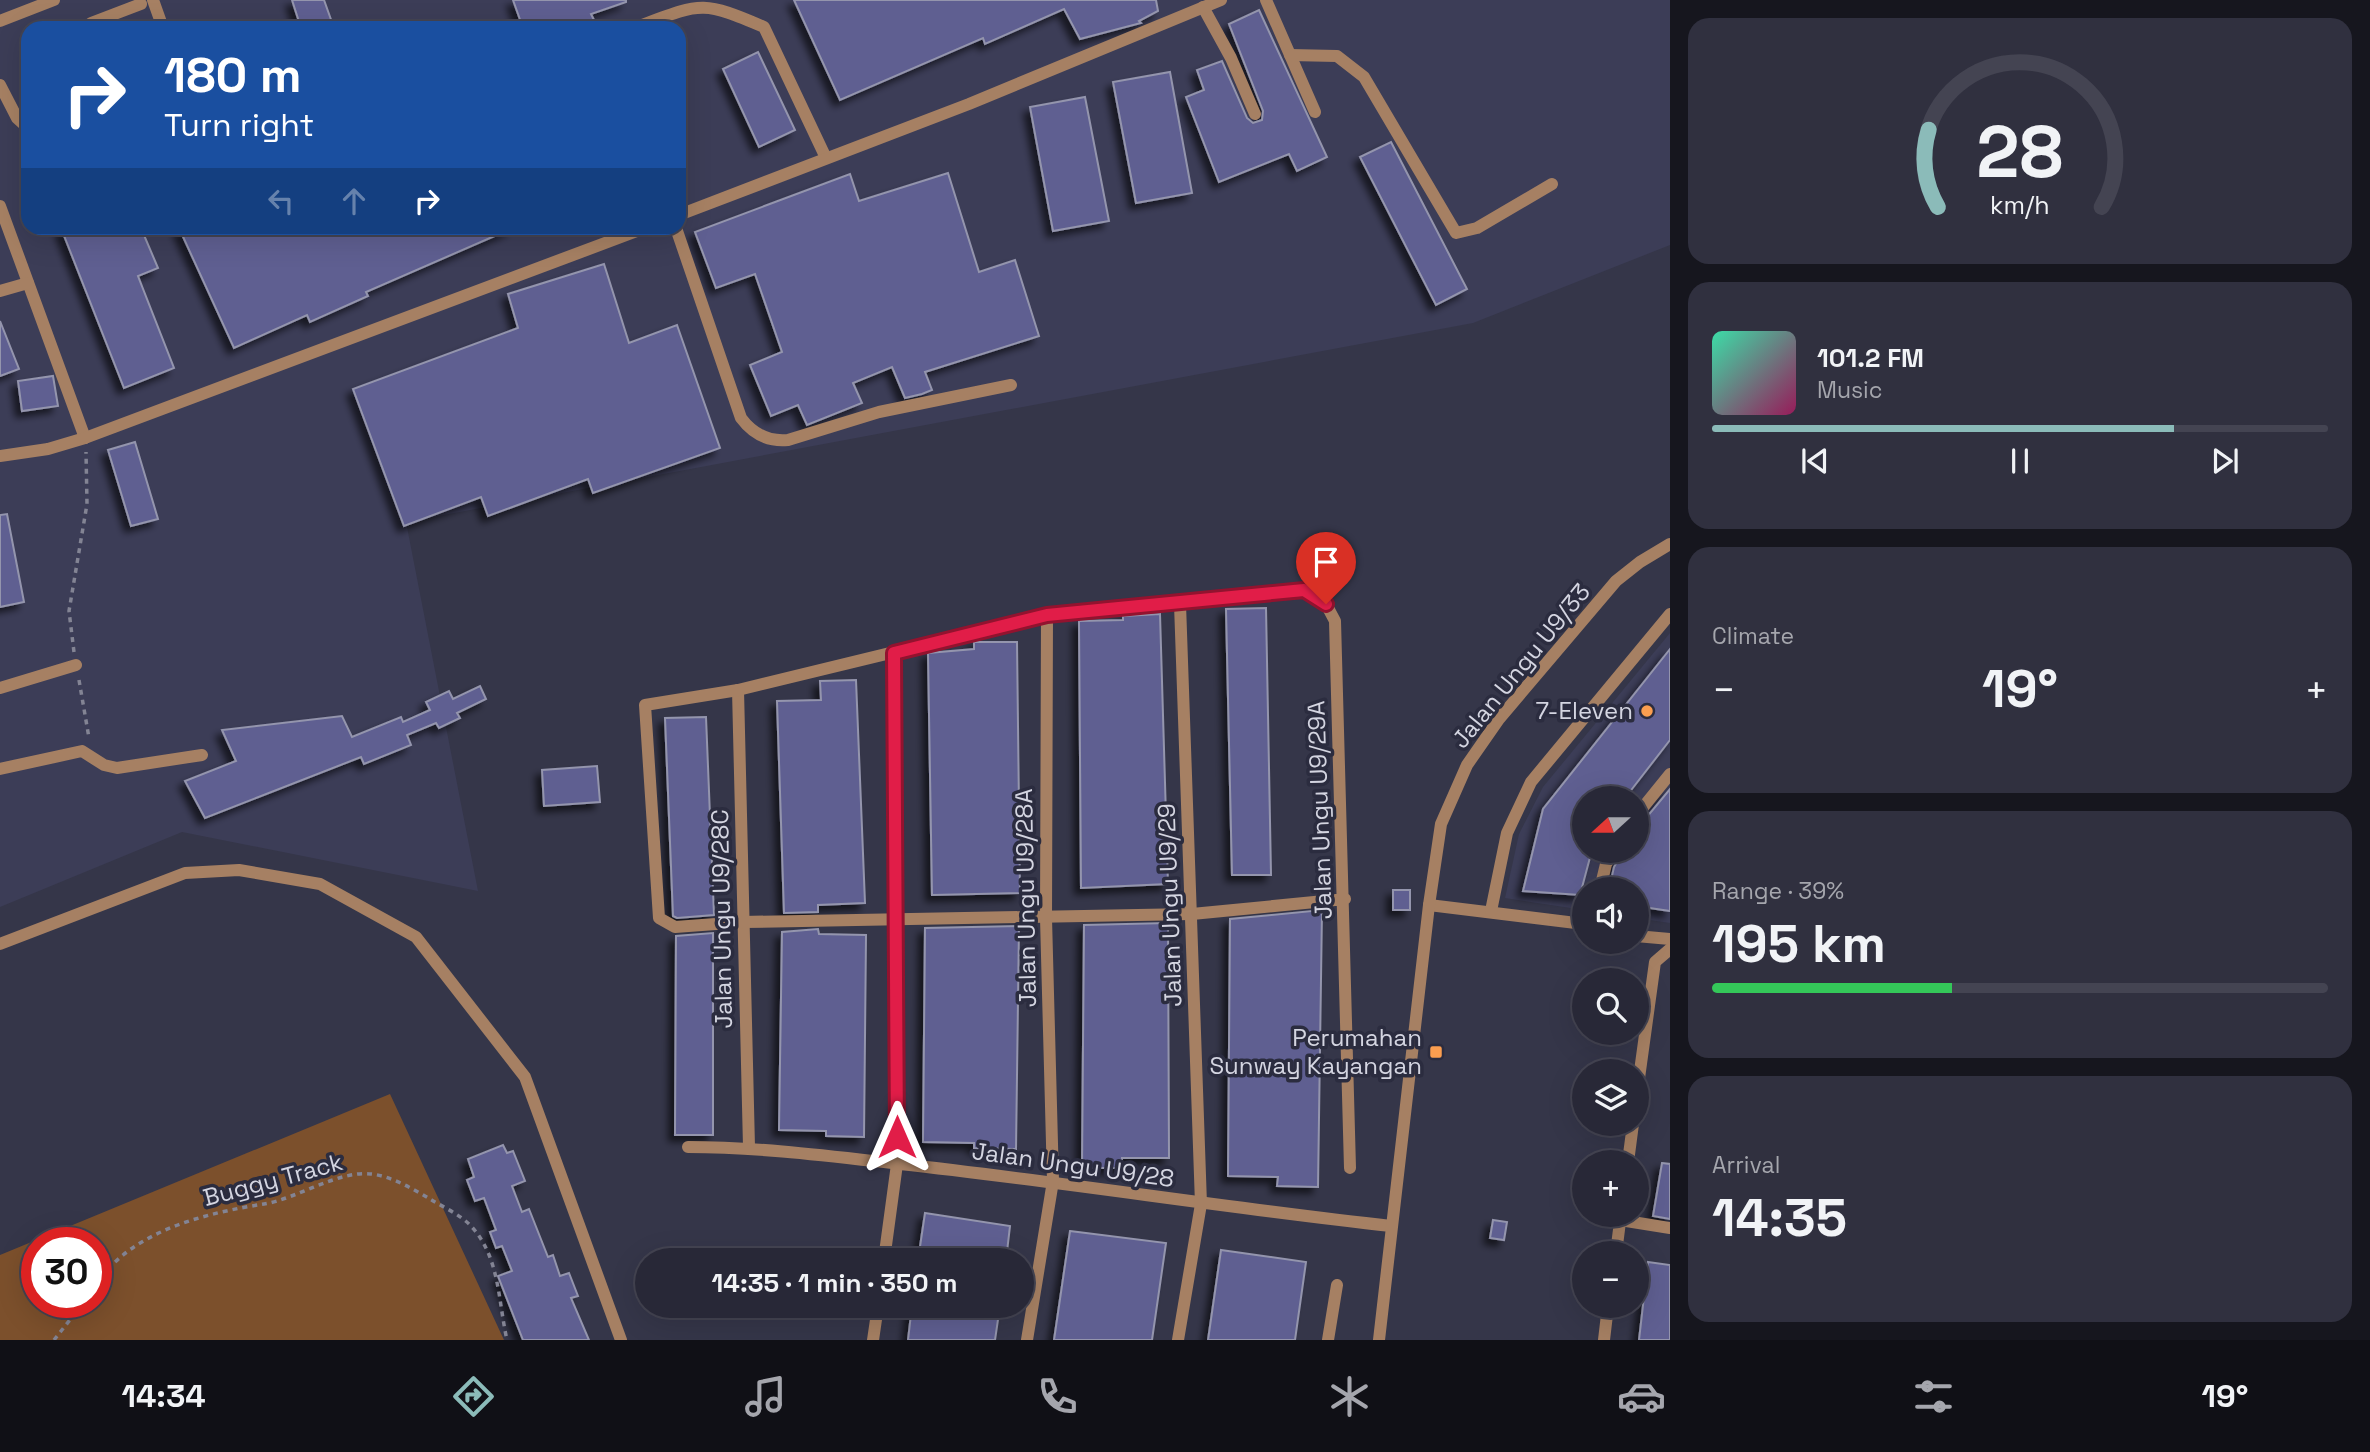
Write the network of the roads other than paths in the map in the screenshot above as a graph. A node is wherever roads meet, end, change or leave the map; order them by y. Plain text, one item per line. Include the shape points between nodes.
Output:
1 (54, 0) edge
2 (1221, 0) edge
3 (1266, 0) edge
4 (146, 1) edge
5 (1203, 7) junction
6 (0, 21) edge
7 (96, 21) edge
8 (159, 21) edge
9 (653, 21) edge
10 (1290, 55) junction
11 (0, 85) edge
12 (1315, 112) dead end
13 (1255, 114) dead end
14 (21, 122) edge
15 (826, 159) junction
16 (1552, 184) dead end
17 (0, 206) edge
18 (686, 212) edge
19 (626, 235) edge
20 (678, 235) edge
21 (28, 283) junction
22 (0, 291) edge
23 (1011, 385) dead end
24 (85, 438) junction
25 (0, 456) edge
26 (1670, 544) edge
27 (1180, 604) junction
28 (1670, 614) edge
29 (1047, 615) junction
30 (894, 653) junction
31 (76, 665) road end
32 (0, 688) edge
33 (738, 690) junction
34 (202, 755) dead end
35 (0, 769) edge
36 (1670, 774) edge
37 (1649, 800) edge
38 (1345, 899) junction
39 (1429, 905) junction
40 (1491, 911) junction
41 (1192, 914) junction
42 (1045, 918) junction
43 (895, 920) junction
44 (743, 922) junction
45 (1572, 922) edge
46 (1649, 937) edge
47 (1670, 939) edge
48 (0, 944) edge
49 (1666, 952) edge
50 (1642, 1059) edge
51 (688, 1147) dead end
52 (749, 1147) junction
53 (897, 1164) junction
54 (1350, 1168) dead end
55 (1053, 1181) junction
56 (1201, 1204) junction
57 (1649, 1223) edge
58 (1391, 1226) junction
59 (1670, 1228) edge
60 (886, 1248) edge
61 (1337, 1285) dead end
62 (876, 1318) edge
63 (1607, 1318) edge
64 (621, 1340) edge
65 (873, 1340) edge
66 (1027, 1340) edge
67 (1178, 1340) edge
68 (1328, 1340) edge
69 (1379, 1340) edge
70 (1604, 1340) edge

1 - 6 street
2 - 5 street
3 - 10 street
4 - 7 street
4 - 8 street
5 - 13 street
5 - 15 street
9 - 15 street via 693,6 720,8 764,27
10 - 12 street
10 - 16 street via 1337,56 1364,77 1456,233 1476,228
11 - 14 street
15 - 18 street
17 - 21 street
19 - 24 street
20 - 23 street via 741,418 764,437 788,440 879,412
21 - 22 street
21 - 24 street
24 - 25 street
26 - 39 street, Jalan Ungu U9/33 via 1616,581 1499,719 1468,765 1441,824
27 - 29 street, Jalan Ungu U9/29A
27 - 38 street, Jalan Ungu U9/29A via 1304,590 1326,604 1335,621
27 - 41 street, Jalan Ungu U9/29
28 - 40 street via 1531,782 1507,833
29 - 30 street, Jalan Ungu U9/29A
29 - 42 street, Jalan Ungu U9/28A
30 - 33 street, Jalan Ungu U9/29A
30 - 43 street
31 - 32 street
33 - 44 street, Jalan Ungu U9/28C
33 - 44 street, Jalan Ungu U9/29A via 645,705 659,918 676,927
34 - 35 street via 117,768 82,751
36 - 37 street
38 - 41 street
38 - 54 street, Jalan Ungu U9/29A
39 - 40 street
39 - 58 street, Jalan Ungu U9/33
40 - 45 street
41 - 42 street
41 - 56 street, Jalan Ungu U9/29
42 - 43 street
42 - 55 street, Jalan Ungu U9/28A
43 - 44 street
43 - 53 street
44 - 52 street, Jalan Ungu U9/28C
46 - 47 street
48 - 64 street via 185,873 239,870 320,884 416,937 525,1077
49 - 50 street via 1655,962
51 - 52 street, Jalan Ungu U9/28
52 - 53 street, Jalan Ungu U9/28
53 - 55 street, Jalan Ungu U9/28
53 - 60 street
55 - 56 street, Jalan Ungu U9/28
55 - 66 street, Jalan Ungu U9/28A
56 - 58 street, Jalan Ungu U9/28
56 - 67 street, Jalan Ungu U9/29
57 - 59 street
58 - 69 street, Jalan Ungu U9/33
61 - 68 street
62 - 65 street
63 - 70 street

